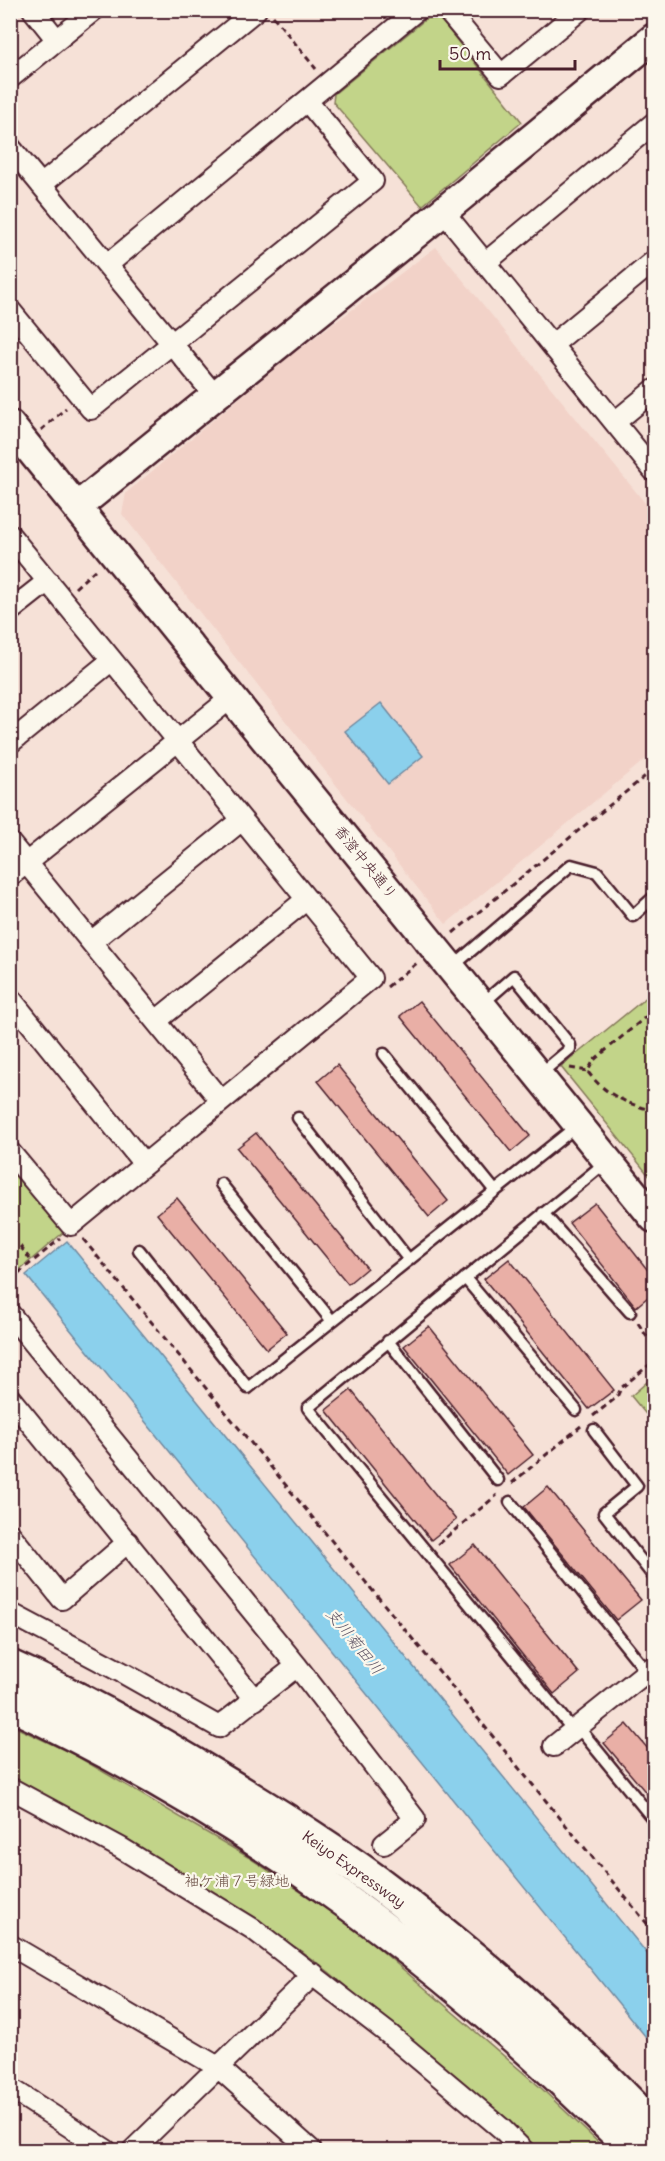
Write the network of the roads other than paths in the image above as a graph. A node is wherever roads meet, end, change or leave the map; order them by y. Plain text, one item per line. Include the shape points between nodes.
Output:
1 (33, 10) edge
2 (94, 10) edge
3 (256, 10) edge
4 (417, 10) edge
5 (447, 10) edge
6 (580, 10) edge
7 (654, 38) edge
8 (57, 40) junction
9 (10, 78) edge
10 (308, 101) junction
11 (654, 123) edge
12 (10, 147) edge
13 (41, 185) junction
14 (444, 211) junction
15 (654, 261) edge
16 (485, 263) junction
17 (107, 265) junction
18 (10, 310) edge
19 (171, 344) junction
20 (552, 345) junction
21 (654, 390) edge
22 (215, 396) junction
23 (615, 422) junction
24 (23, 430) edge
25 (654, 471) edge
26 (77, 507) junction
27 (10, 535) edge
28 (48, 581) junction
29 (10, 611) edge
30 (112, 660) junction
31 (231, 698) junction
32 (177, 740) junction
33 (10, 743) edge
34 (242, 820) junction
35 (10, 843) edge
36 (27, 863) junction
37 (10, 876) edge
38 (654, 897) edge
39 (307, 899) junction
40 (91, 942) junction
41 (452, 968) junction
42 (10, 999) edge
43 (482, 1004) junction
44 (156, 1021) junction
45 (384, 1054) dead end
46 (550, 1075) junction
47 (221, 1101) junction
48 (298, 1118) dead end
49 (579, 1125) junction
50 (10, 1152) edge
51 (607, 1160) junction
52 (144, 1164) junction
53 (221, 1184) dead end
54 (495, 1191) junction
55 (543, 1213) junction
56 (654, 1218) edge
57 (139, 1250) dead end
58 (409, 1260) junction
59 (465, 1278) junction
60 (630, 1312) road end
61 (10, 1314) edge
62 (332, 1321) junction
63 (388, 1341) junction
64 (10, 1398) edge
65 (576, 1410) dead end
66 (594, 1430) dead end
67 (498, 1480) dead end
68 (510, 1502) dead end
69 (10, 1534) edge
70 (128, 1542) junction
71 (654, 1577) edge
72 (10, 1613) edge
73 (297, 1666) junction
74 (10, 1667) edge
75 (651, 1669) edge
76 (255, 1700) junction
77 (10, 1703) edge
78 (575, 1729) junction
79 (554, 1746) dead end
80 (10, 1788) edge
81 (654, 1820) edge
82 (384, 1844) dead end
83 (10, 1945) edge
84 (314, 1974) junction
85 (218, 2067) junction
86 (10, 2088) edge
87 (654, 2129) edge
88 (106, 2151) edge
89 (133, 2151) edge
90 (310, 2151) edge
91 (523, 2151) edge
92 (634, 2151) edge

1 - 8 street
2 - 8 street
3 - 13 street
4 - 10 street
5 - 6 street via 501,75
7 - 14 street
8 - 9 street
10 - 17 street
10 - 19 street via 373,181
11 - 16 street
12 - 13 street
13 - 17 street
14 - 16 street
14 - 22 street
15 - 20 street
16 - 20 street
17 - 19 street
18 - 19 street via 91,408
19 - 22 street
20 - 23 street
21 - 23 street
22 - 26 street
23 - 25 street
24 - 26 street, 香澄中央通り
26 - 31 street, 香澄中央通り
27 - 28 street
28 - 29 street
28 - 30 street
30 - 32 street
30 - 33 street
31 - 32 street
31 - 41 street, 香澄中央通り
32 - 34 street
32 - 36 street
34 - 39 street
34 - 40 street
35 - 36 street
36 - 37 street
36 - 40 street
38 - 41 lane via 633,916 597,872 571,865
39 - 44 street
39 - 47 street via 371,978
40 - 44 street
41 - 43 street, 香澄中央通り
42 - 52 street
43 - 46 street, 香澄中央通り
43 - 46 lane via 514,976 570,1045
44 - 47 street
45 - 54 lane
46 - 49 street, 香澄中央通り
47 - 52 street
48 - 58 lane
49 - 51 street, 香澄中央通り
49 - 54 lane
50 - 52 street via 72,1227
51 - 55 lane
51 - 56 street, 香澄中央通り
53 - 62 lane
54 - 58 lane
55 - 59 lane
55 - 60 lane
57 - 62 lane via 248,1388
58 - 62 lane
59 - 63 lane
59 - 65 lane
61 - 73 street
63 - 67 lane
63 - 78 lane via 308,1408
64 - 70 street
66 - 71 lane via 637,1486 604,1513
68 - 75 lane
69 - 70 street via 62,1599
70 - 76 street
72 - 76 street via 219,1727
73 - 76 street
73 - 82 street via 415,1819
74 - 87 highway, Keiyo Expressway via 177,1754 310,1837 397,1898 553,2031
75 - 78 street
77 - 92 highway, Keiyo Expressway via 96,1745 194,1802 370,1918 507,2029
78 - 79 street
78 - 81 lane
80 - 84 street via 121,1848 253,1929
83 - 85 street
84 - 85 street
84 - 91 street
85 - 89 street
85 - 90 street
86 - 88 street

